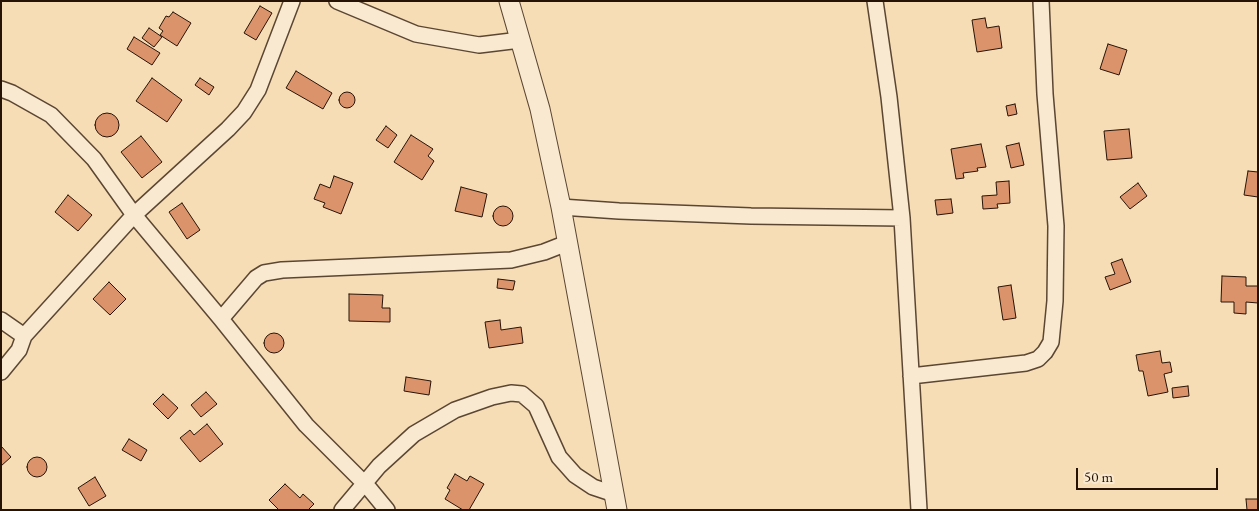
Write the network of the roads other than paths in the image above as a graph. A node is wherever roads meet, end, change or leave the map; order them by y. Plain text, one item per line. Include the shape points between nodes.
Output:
1 (292, 1) edge
2 (337, 1) edge
3 (509, 1) edge
4 (875, 1) edge
5 (1041, 1) edge
6 (520, 40) junction
7 (1, 89) edge
8 (560, 207) junction
9 (134, 215) junction
10 (902, 218) junction
11 (567, 243) junction
12 (221, 319) junction
13 (1, 320) edge
14 (24, 336) junction
15 (1, 372) edge
16 (911, 376) junction
17 (364, 482) junction
18 (616, 502) edge
19 (342, 510) edge
20 (387, 510) edge
21 (919, 510) edge

1 - 9 street via 258,90 244,112
2 - 6 street via 416,34 479,45
3 - 6 street
4 - 10 street
5 - 16 street via 1056,226 1051,342 1038,359 1026,362
6 - 8 street via 540,109
7 - 9 street via 51,115 94,159
8 - 10 street via 751,216
8 - 11 street
9 - 12 street
9 - 14 street
10 - 16 street
11 - 12 street via 511,260 264,273
11 - 18 street
12 - 17 street via 306,425
13 - 14 street
14 - 15 street
16 - 21 street
17 - 18 street via 414,434 455,410 511,393 522,394 536,406 560,458 575,475
17 - 19 street
17 - 20 street

